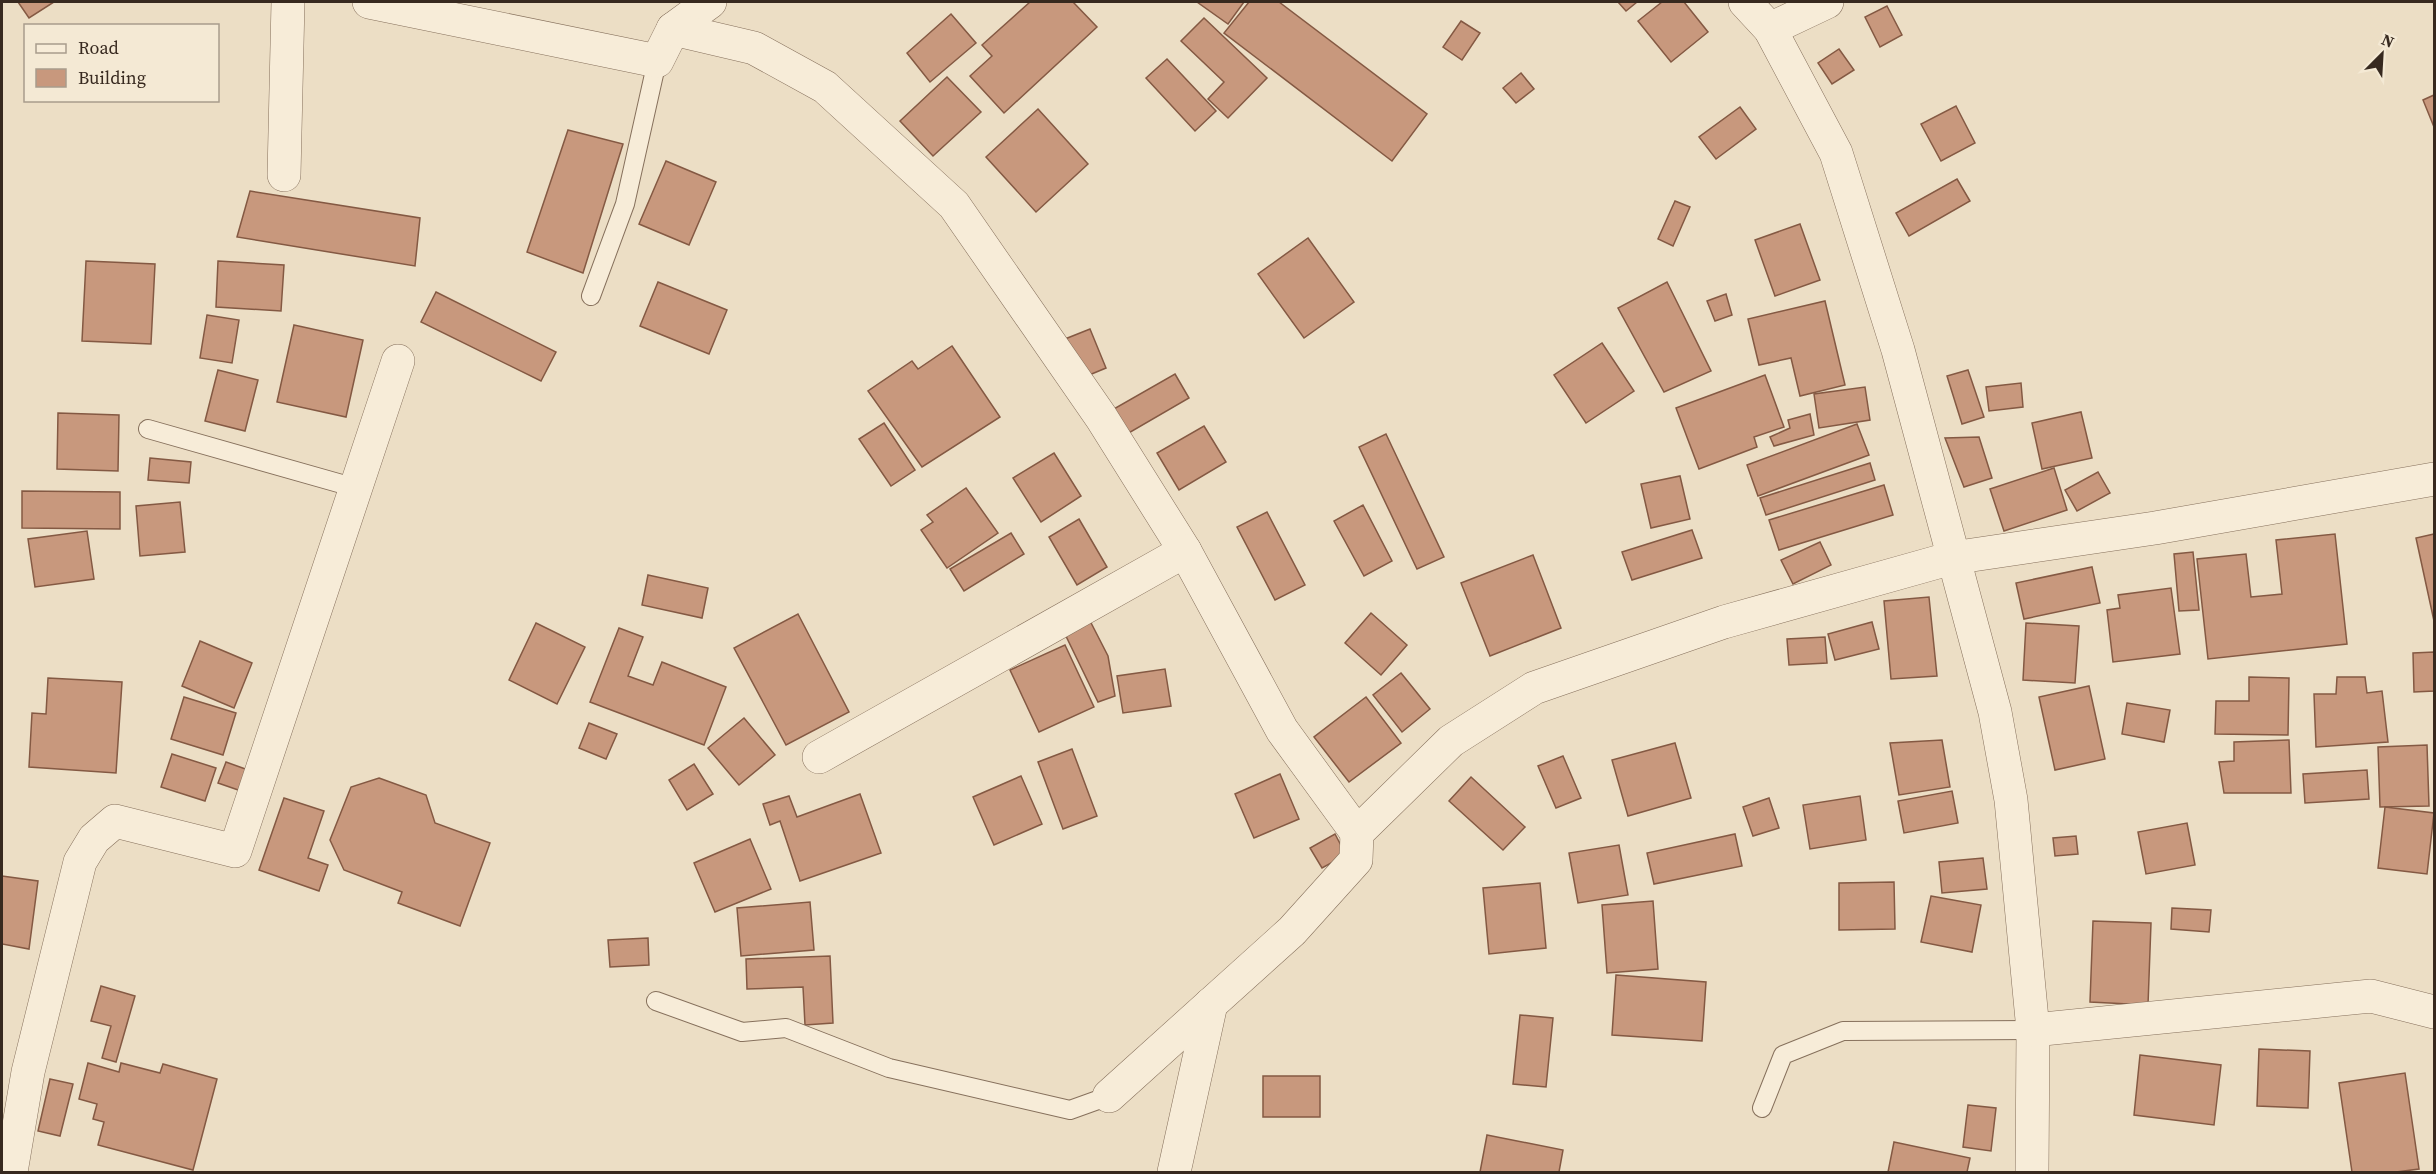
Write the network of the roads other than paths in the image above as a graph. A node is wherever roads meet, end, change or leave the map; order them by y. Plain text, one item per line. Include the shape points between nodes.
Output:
1 (288, 2) edge
2 (369, 2) edge
3 (710, 2) edge
4 (1745, 2) edge
5 (1827, 2) edge
6 (673, 29) junction
7 (1770, 29) junction
8 (657, 61) junction
9 (284, 175) dead end
10 (591, 296) dead end
11 (398, 361) dead end
12 (148, 429) dead end
13 (2434, 479) edge
14 (356, 488) junction
15 (1185, 550) junction
16 (1952, 558) junction
17 (819, 756) dead end
18 (1357, 833) junction
19 (656, 1001) dead end
20 (1211, 1004) junction
21 (2434, 1012) edge
22 (2033, 1030) junction
23 (1109, 1096) joint
24 (1762, 1108) dead end
25 (10, 1173) edge
26 (1174, 1173) edge
27 (2032, 1173) edge

1 - 9 street
2 - 8 street
3 - 6 street
4 - 7 street
5 - 7 street
6 - 8 street
6 - 15 street via 754,48 825,87 954,205 1101,417
7 - 16 street via 1836,153 1898,350
8 - 10 lane via 625,204
11 - 14 street
12 - 14 lane
13 - 16 street via 2155,528
14 - 25 street via 235,851 115,821 94,839 80,862 28,1072
15 - 17 street
15 - 18 street via 1282,730
16 - 18 street via 1724,622 1534,688 1451,741
16 - 22 street via 1995,712 2011,800
18 - 20 street via 1356,860 1292,931
19 - 23 lane via 742,1032 786,1028 889,1068 1070,1110
20 - 23 street
20 - 26 street
21 - 22 street via 2371,996
22 - 24 lane via 1843,1031 1783,1055
22 - 27 street

